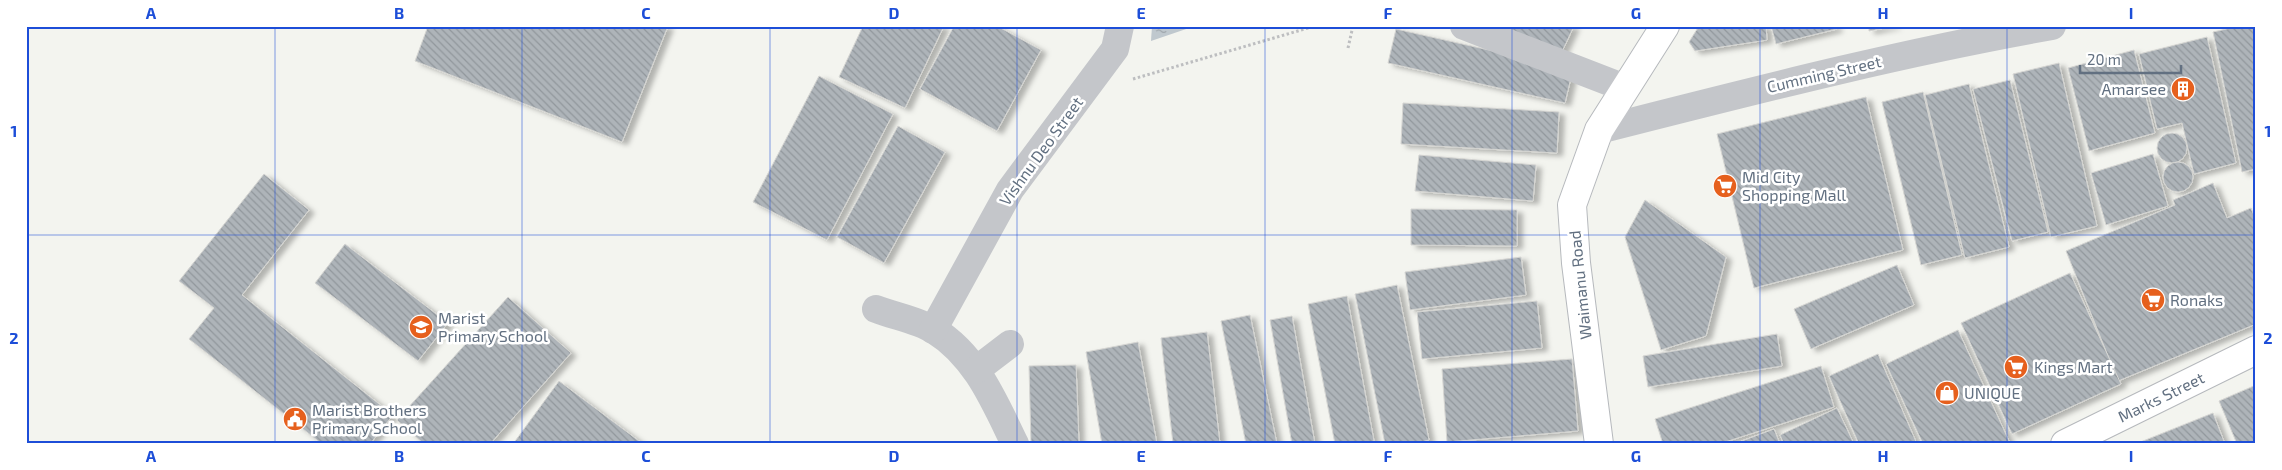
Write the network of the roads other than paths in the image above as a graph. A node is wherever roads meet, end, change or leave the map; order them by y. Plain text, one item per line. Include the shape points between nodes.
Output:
1 (1464, 26) edge
2 (1665, 26) edge
3 (2052, 26) edge
4 (1118, 38) edge
5 (1625, 88) junction
6 (1599, 130) junction
7 (876, 309) dead end
8 (933, 330) junction
9 (1010, 344) dead end
10 (2256, 350) edge
11 (976, 370) junction
12 (1015, 444) edge
13 (1599, 444) edge
14 (2065, 444) edge

1 - 5 street
2 - 5 main road, Waimanu Road
3 - 6 street, Cumming Street via 1843,69
4 - 8 street, Vishnu Deo Street via 1010,190
5 - 6 main road, Waimanu Road
6 - 13 main road, Waimanu Road via 1572,205 1576,263
7 - 8 street
8 - 11 street via 967,358
9 - 11 street
10 - 14 main road, Marks Street
11 - 12 street

